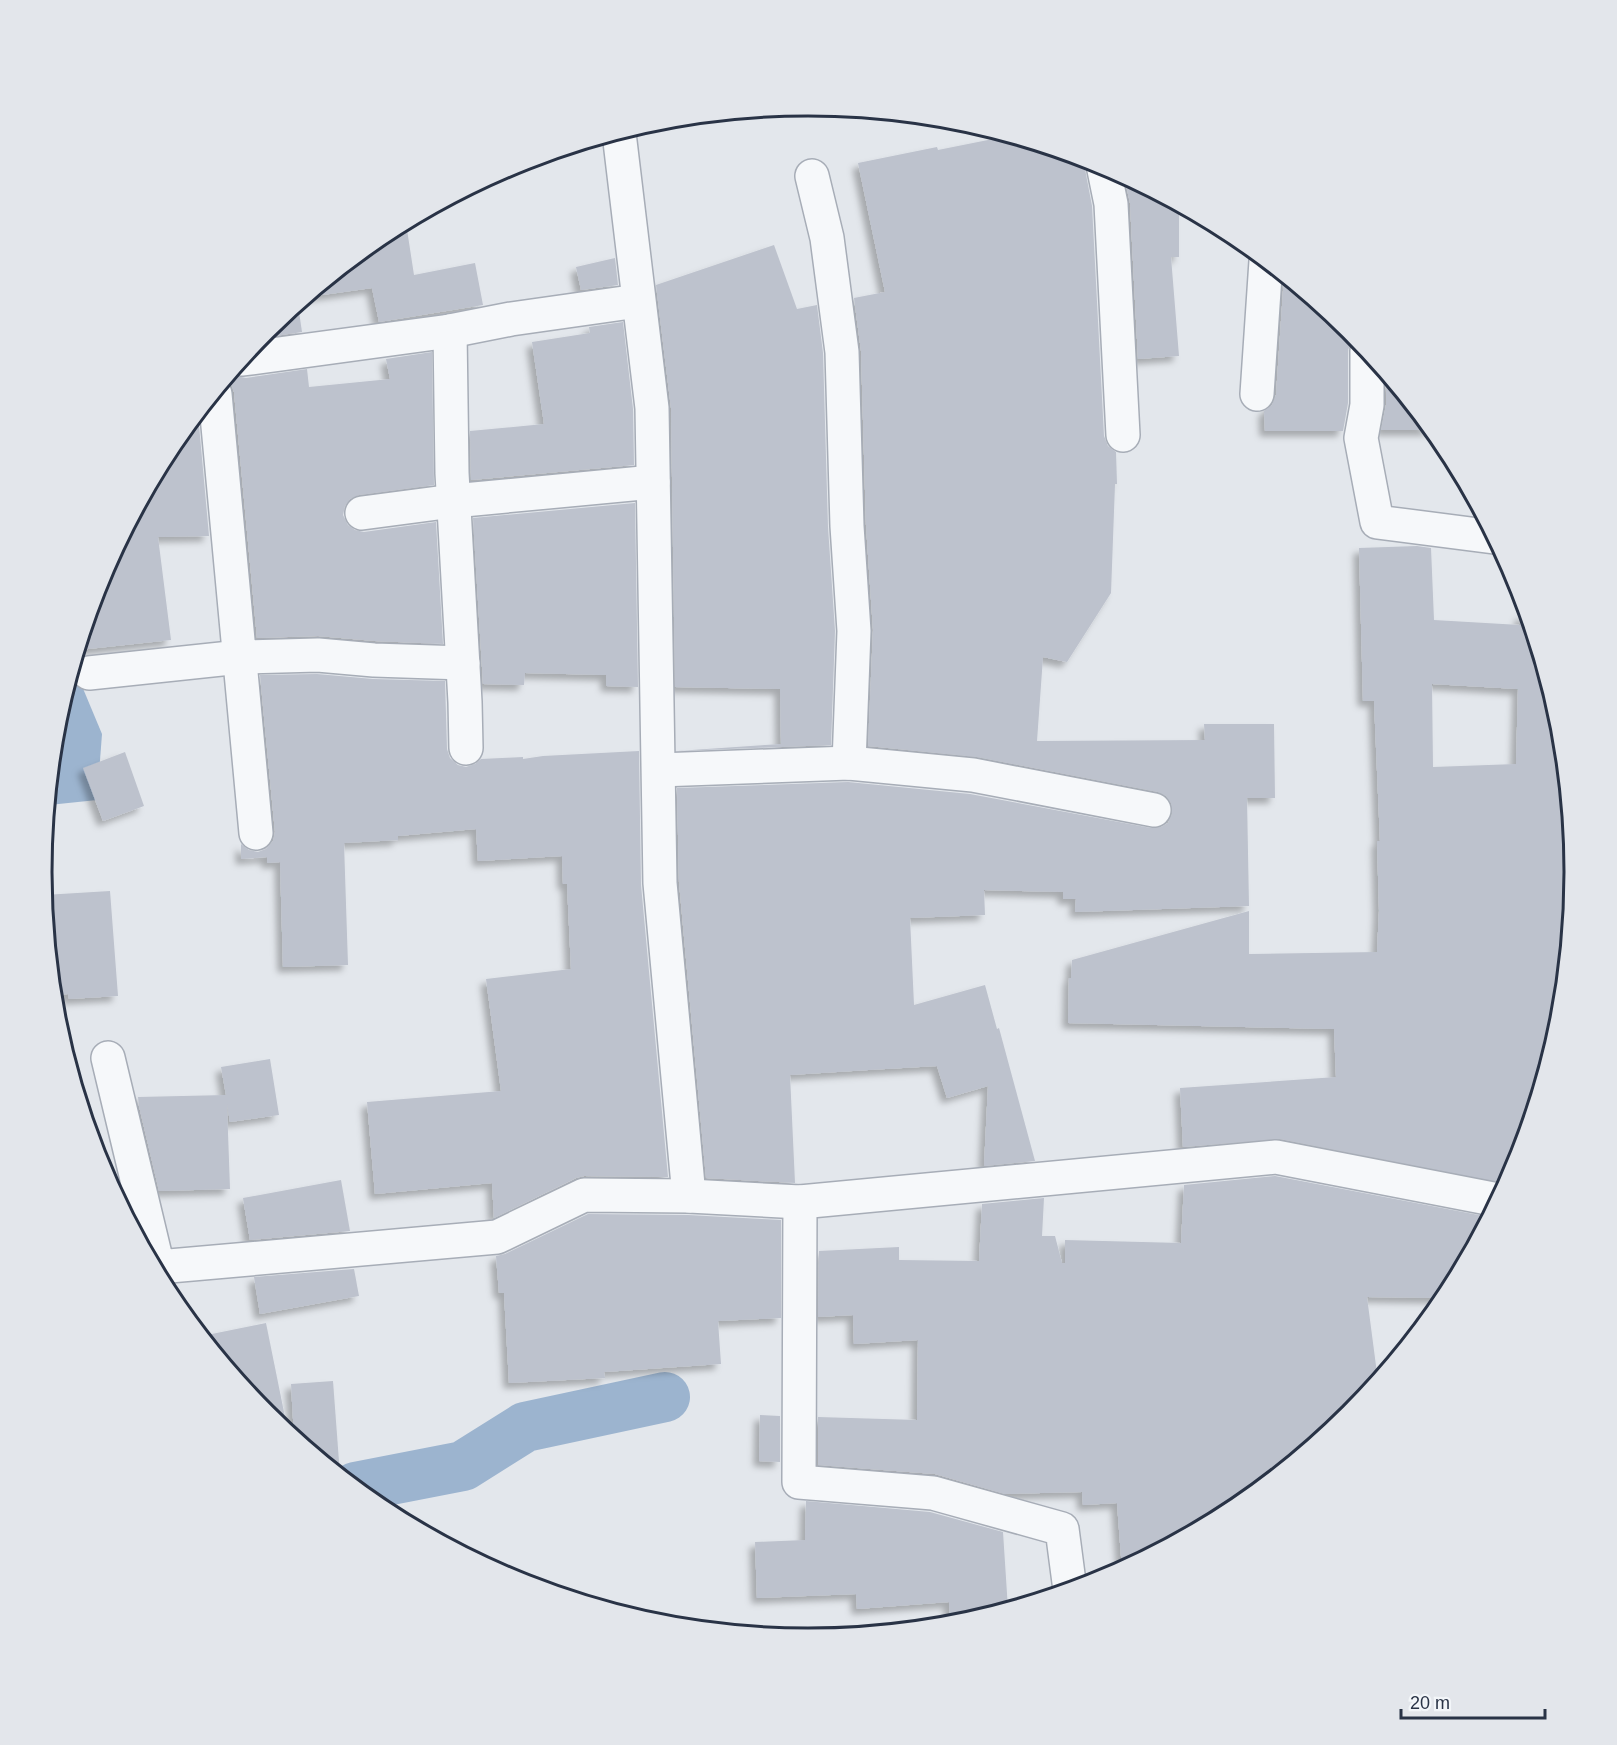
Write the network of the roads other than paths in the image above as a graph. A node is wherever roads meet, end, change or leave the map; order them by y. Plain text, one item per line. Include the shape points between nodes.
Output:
1 (620, 140) edge
2 (812, 176) dead end
3 (1106, 177) edge
4 (1265, 270) edge
5 (639, 301) junction
6 (450, 331) junction
7 (256, 357) edge
8 (1367, 363) edge
9 (1257, 394) dead end
10 (216, 404) edge
11 (1123, 435) dead end
12 (653, 482) junction
13 (453, 501) junction
14 (362, 513) dead end
15 (1486, 536) edge
16 (240, 657) junction
17 (463, 663) junction
18 (89, 673) dead end
19 (466, 748) dead end
20 (849, 763) junction
21 (659, 770) junction
22 (1154, 810) dead end
23 (256, 833) dead end
24 (108, 1058) dead end
25 (689, 1196) junction
26 (1491, 1199) edge
27 (800, 1202) junction
28 (154, 1250) edge
29 (164, 1266) edge
30 (1069, 1582) edge

1 - 5 street
2 - 20 street via 827,238 842,352 854,631
3 - 11 street via 1111,204
4 - 9 street
5 - 6 street
5 - 12 street via 652,408
6 - 7 street
6 - 13 street
8 - 15 street via 1362,438 1377,522
10 - 16 street
12 - 13 street
12 - 21 street
13 - 14 street
13 - 17 street
16 - 17 street via 318,655
16 - 18 street
16 - 23 street
17 - 19 street
20 - 21 street
20 - 22 street via 974,776
21 - 25 street via 660,884
24 - 28 street
25 - 27 street
25 - 29 street via 584,1195 497,1237
26 - 27 street via 1276,1157
27 - 30 street via 799,1482 933,1493 1062,1529

